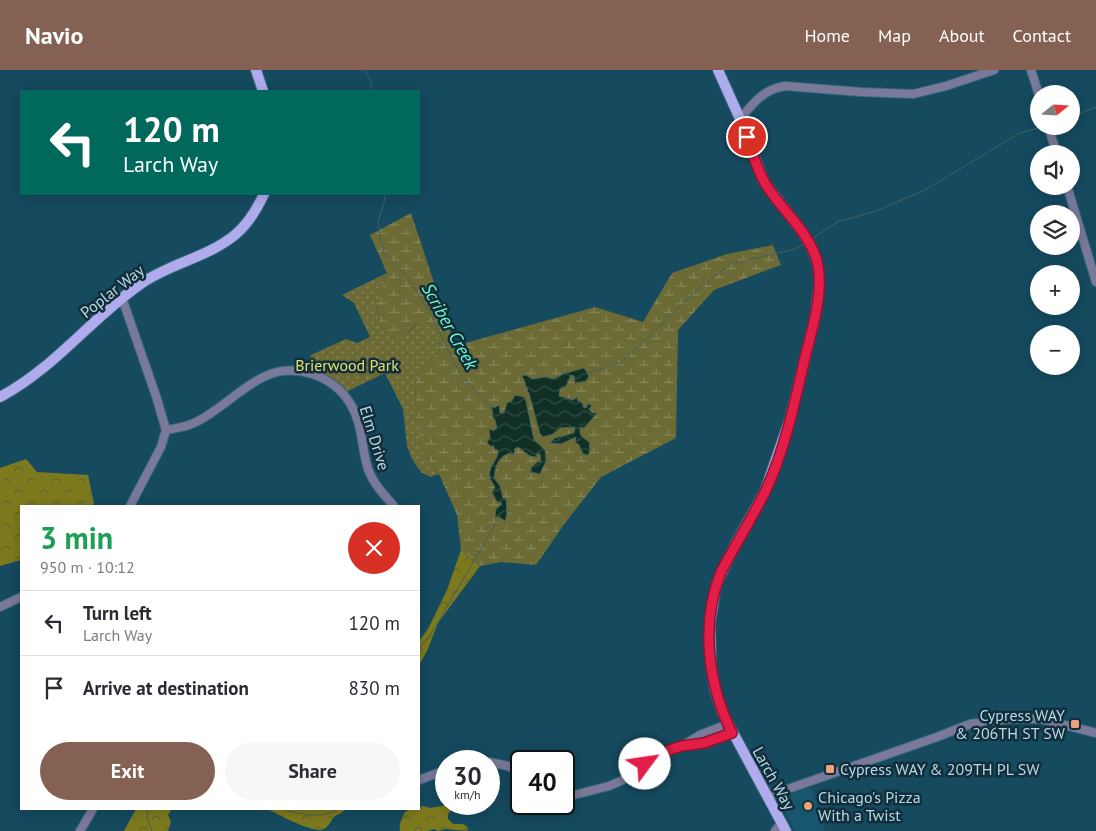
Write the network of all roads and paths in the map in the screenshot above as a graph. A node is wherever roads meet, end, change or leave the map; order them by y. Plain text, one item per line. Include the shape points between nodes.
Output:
1 (256, 70) edge
2 (718, 70) edge
3 (994, 70) edge
4 (1031, 70) edge
5 (1036, 85) edge
6 (263, 90) edge
7 (740, 119) junction
8 (264, 195) edge
9 (1070, 195) edge
10 (1096, 282) edge
11 (122, 298) junction
12 (0, 396) edge
13 (166, 430) junction
14 (131, 505) edge
15 (393, 505) edge
16 (20, 598) edge
17 (0, 608) edge
18 (730, 729) junction
19 (1096, 733) edge
20 (435, 774) edge
21 (420, 780) edge
22 (575, 795) edge
23 (768, 796) junction
24 (92, 810) edge
25 (784, 827) edge
26 (80, 831) edge
27 (775, 831) edge

1 - 6 main road
2 - 7 main road, Larch Way
3 - 7 street via 913,94 774,88 754,102
4 - 5 street
7 - 18 main road, Larch Way via 764,182 811,246 817,262 819,288 815,318 778,455 765,491 721,572 713,599 711,666 715,690
8 - 11 main road, Poplar Way via 249,220 229,239 156,274
9 - 10 street
11 - 12 main road, Poplar Way via 33,377
11 - 13 street
13 - 14 street via 161,447
13 - 15 street, Elm Drive via 200,420 269,374 287,370 311,374 333,384 350,402 360,427 369,472
16 - 17 street
18 - 22 street via 700,735 656,757 623,780
18 - 23 main road, Larch Way
19 - 23 street via 1040,719 970,724
20 - 21 street
23 - 25 main road, Larch Way
24 - 26 street
25 - 27 street

